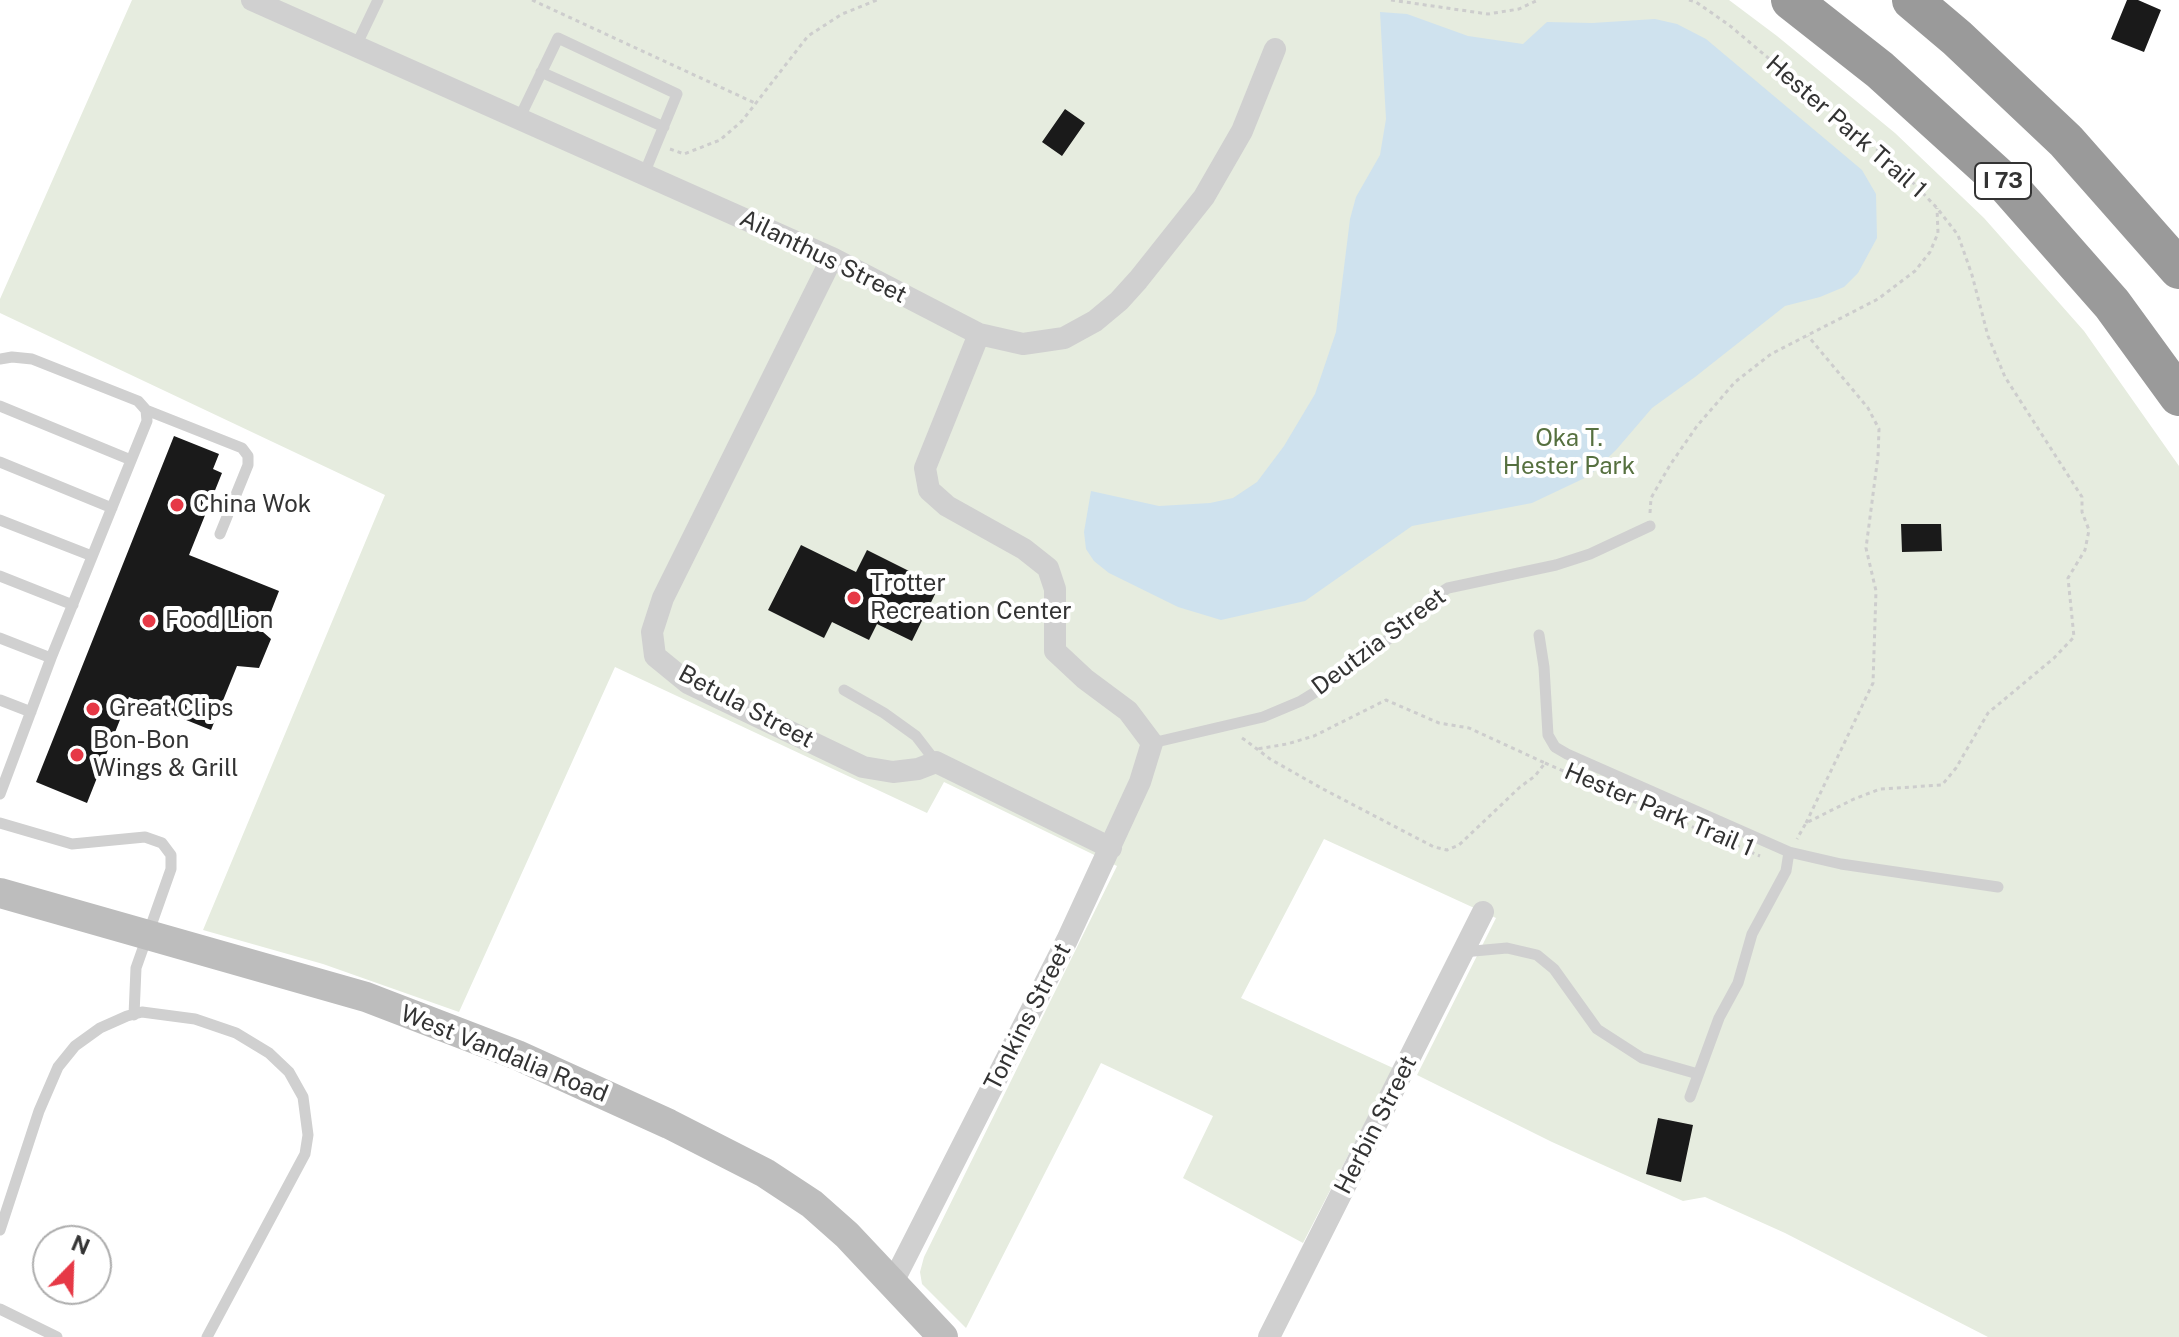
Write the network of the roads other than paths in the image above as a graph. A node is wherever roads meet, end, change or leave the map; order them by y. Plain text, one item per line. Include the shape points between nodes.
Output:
1 (252, 0) edge
2 (378, 0) edge
3 (1791, 0) edge
4 (1912, 0) edge
5 (356, 46) junction
6 (1275, 49) dead end
7 (541, 72) junction
8 (519, 119) junction
9 (664, 127) junction
10 (644, 174) junction
11 (832, 258) junction
12 (2179, 269) edge
13 (979, 334) junction
14 (0, 359) edge
15 (2179, 396) edge
16 (0, 406) edge
17 (146, 410) junction
18 (131, 460) junction
19 (0, 462) edge
20 (112, 508) junction
21 (0, 520) edge
22 (1650, 526) road end
23 (220, 534) dead end
24 (92, 556) junction
25 (0, 576) edge
26 (73, 605) junction
27 (1539, 635) dead end
28 (0, 638) edge
29 (51, 658) junction
30 (844, 690) dead end
31 (0, 700) edge
32 (31, 712) junction
33 (1152, 743) junction
34 (6, 762) edge
35 (936, 762) junction
36 (0, 794) edge
37 (0, 823) edge
38 (1111, 848) junction
39 (1789, 852) junction
40 (1998, 887) dead end
41 (0, 893) edge
42 (1483, 912) dead end
43 (147, 935) junction
44 (1463, 952) junction
45 (134, 1015) junction
46 (1698, 1074) junction
47 (1690, 1097) dead end
48 (0, 1230) edge
49 (892, 1284) junction
50 (0, 1309) edge
51 (57, 1337) edge
52 (207, 1337) edge
53 (943, 1337) edge
54 (1269, 1337) edge

1 - 5 street, Ailanthus Street
2 - 5 lane
3 - 15 highway, I 73 via 1880,70 2009,187 2112,304
4 - 12 highway via 2066,141
5 - 8 street, Ailanthus Street
6 - 13 street, Ailanthus Street via 1242,131 1204,197 1119,301 1064,338 1023,344
7 - 8 lane
7 - 9 lane
7 - 9 lane via 558,38 677,94
8 - 10 street, Ailanthus Street
9 - 10 lane
10 - 11 street, Ailanthus Street
11 - 13 street, Ailanthus Street
11 - 35 street, Betula Street via 663,598 652,632 655,656 688,683 863,767 893,772
13 - 33 street via 925,468 929,490 1048,568 1055,589 1055,651 1128,711
14 - 17 lane via 32,359 138,401
16 - 18 lane
17 - 18 lane via 147,421
17 - 23 lane via 242,448 248,456
18 - 20 lane
19 - 20 lane
20 - 24 lane
21 - 24 lane
22 - 33 lane, Deutzia Street via 1556,565 1448,588 1348,672 1289,706
24 - 26 lane
25 - 26 lane
26 - 29 lane
27 - 39 lane via 1545,723 1555,747
28 - 29 lane
29 - 32 lane
30 - 35 lane via 916,736
31 - 32 lane
32 - 34 lane
33 - 38 street, Tonkins Street
34 - 36 lane
35 - 38 street
37 - 43 lane via 72,844 145,837 162,843 171,855 171,869
38 - 49 street, Tonkins Street
39 - 40 lane
39 - 46 lane via 1786,871 1752,934 1738,983
41 - 43 street, West Vandalia Road
42 - 44 street, Herbin Street
43 - 45 lane via 136,968
43 - 49 street, West Vandalia Road via 366,997 517,1055 669,1124 765,1173 812,1204
44 - 46 lane via 1507,948 1537,955 1554,969 1597,1029 1642,1058
44 - 54 street, Herbin Street
45 - 48 lane via 100,1028 58,1067
45 - 52 lane via 195,1019 236,1033 289,1072 303,1097 305,1154
46 - 47 lane
49 - 53 street, West Vandalia Road
50 - 51 lane

